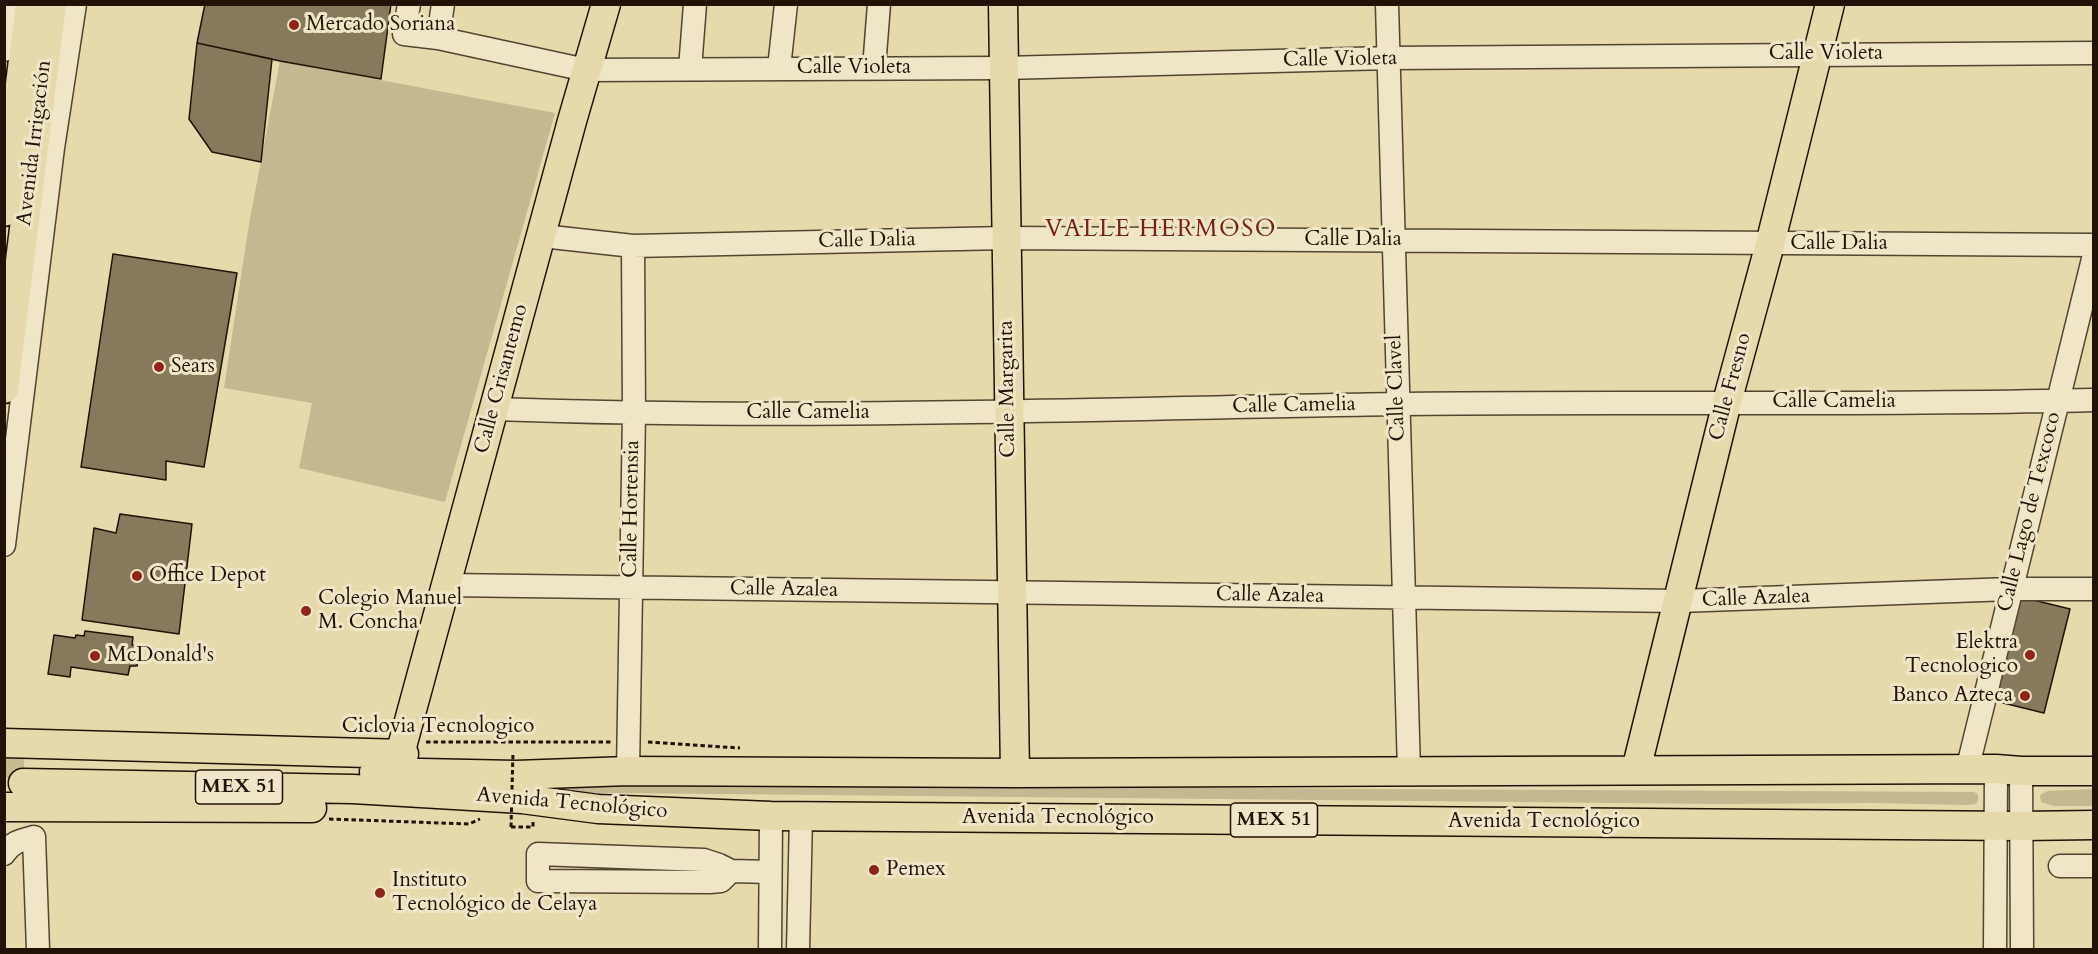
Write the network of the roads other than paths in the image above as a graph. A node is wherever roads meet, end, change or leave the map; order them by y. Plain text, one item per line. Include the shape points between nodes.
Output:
1 (10, 4) edge
2 (30, 4) edge
3 (52, 4) edge
4 (75, 4) edge
5 (409, 4) edge
6 (443, 4) edge
7 (606, 4) edge
8 (695, 4) edge
9 (786, 4) edge
10 (879, 4) edge
11 (1002, 4) edge
12 (1387, 4) edge
13 (1830, 4) edge
14 (438, 38) junction
15 (4, 50) edge
16 (2094, 53) edge
17 (1818, 54) junction
18 (1389, 58) junction
19 (779, 68) junction
20 (874, 68) junction
21 (1004, 68) junction
22 (690, 69) junction
23 (586, 70) junction
24 (4, 212) edge
25 (542, 236) junction
26 (1006, 238) junction
27 (1394, 240) junction
28 (1770, 244) junction
29 (2094, 245) edge
30 (633, 246) junction
31 (2094, 255) edge
32 (4, 389) edge
33 (2094, 399) edge
34 (2058, 400) junction
35 (1727, 402) junction
36 (1397, 404) junction
37 (494, 409) junction
38 (1008, 412) junction
39 (634, 414) junction
40 (8, 482) edge
41 (4, 545) edge
42 (446, 585) junction
43 (630, 588) junction
44 (2010, 589) junction
45 (2094, 589) edge
46 (1012, 593) junction
47 (1404, 598) junction
48 (1679, 602) junction
49 (4, 743) tunnel mouth
50 (402, 748) junction
51 (1636, 770) junction
52 (1966, 770) junction
53 (2008, 770) junction
54 (628, 771) junction
55 (1409, 771) junction
56 (2094, 771) edge
57 (1015, 773) junction
58 (456, 784) junction
59 (16, 797) edge
60 (771, 816) junction
61 (801, 816) junction
62 (2094, 825) edge
63 (2008, 826) junction
64 (4, 854) edge
65 (2060, 866) dead end
66 (2094, 866) edge
67 (731, 871) junction
68 (770, 872) junction
69 (38, 950) edge
70 (770, 950) edge
71 (798, 950) edge
72 (1995, 950) edge
73 (2022, 950) edge

1 - 15 street
2 - 24 main road, Avenida Irrigación
3 - 32 main road, Avenida Irrigación
4 - 40 street
5 - 14 street, Calle Violeta via 404,34
6 - 14 street
7 - 23 main road, Calle Crisantemo
8 - 22 street
9 - 19 street
10 - 20 street
11 - 21 main road, Calle Margarita
12 - 18 street, Calle Clavel
13 - 17 main road, Calle Fresno
14 - 23 street, Calle Violeta
16 - 17 street, Calle Violeta
17 - 18 street, Calle Violeta
17 - 28 main road, Calle Fresno
18 - 21 street, Calle Violeta
18 - 27 street, Calle Clavel
19 - 20 street, Calle Violeta
19 - 22 street, Calle Violeta
20 - 21 street, Calle Violeta
21 - 26 main road, Calle Margarita
22 - 23 street, Calle Violeta
23 - 25 main road, Calle Crisantemo
25 - 30 street, Calle Dalia
25 - 37 main road, Calle Crisantemo
26 - 27 street, Calle Dalia
26 - 30 street, Calle Dalia
26 - 38 main road, Calle Margarita
27 - 28 street, Calle Dalia
27 - 36 street, Calle Clavel
28 - 29 street, Calle Dalia
28 - 35 main road, Calle Fresno
30 - 39 street, Calle Hortensia
31 - 34 street, Calle Lago de Texcoco
33 - 34 street, Calle Camelia
34 - 35 street, Calle Camelia
34 - 44 street, Calle Lago de Texcoco
35 - 36 street, Calle Camelia
35 - 48 main road, Calle Fresno
36 - 38 street, Calle Camelia
36 - 47 street, Calle Clavel
37 - 39 street, Calle Camelia
37 - 42 main road, Calle Crisantemo
38 - 39 street, Calle Camelia
38 - 46 main road, Calle Margarita
39 - 43 street, Calle Hortensia
40 - 41 street
42 - 43 street, Calle Azalea
42 - 50 main road, Calle Crisantemo
43 - 46 street, Calle Azalea
43 - 54 street, Calle Hortensia
44 - 45 street, Calle Azalea
44 - 48 street, Calle Azalea
44 - 52 street, Calle Lago de Texcoco
46 - 47 street, Calle Azalea
46 - 57 main road, Calle Margarita
47 - 48 street, Calle Azalea
47 - 55 street, Calle Clavel
48 - 51 main road, Calle Fresno
49 - 50 main road
50 - 58 main road
51 - 52 main road, Avenida Tecnológico / MEX 51
51 - 55 main road, Avenida Tecnológico / MEX 51
52 - 53 main road, Avenida Tecnológico / MEX 51
53 - 56 main road, Avenida Tecnológico / MEX 51
53 - 63 street
54 - 57 main road, Avenida Tecnológico / MEX 51
54 - 58 main road, Avenida Tecnológico / MEX 51 via 516,775
55 - 57 main road, Avenida Tecnológico / MEX 51
58 - 59 main road, Avenida Tecnológico / MEX 51
58 - 59 main road via 406,809
58 - 60 main road, Avenida Tecnológico / MEX 51 via 522,799 598,809
60 - 61 main road, Avenida Tecnológico / MEX 51
60 - 68 street
61 - 63 main road, Avenida Tecnológico / MEX 51
61 - 71 street
62 - 63 main road, Avenida Tecnológico / MEX 51
63 - 72 street
63 - 73 street
64 - 69 street via 19,841 34,837
65 - 66 street
67 - 67 street via 704,860 538,854 538,881 710,882 721,881
67 - 68 street
68 - 70 street

